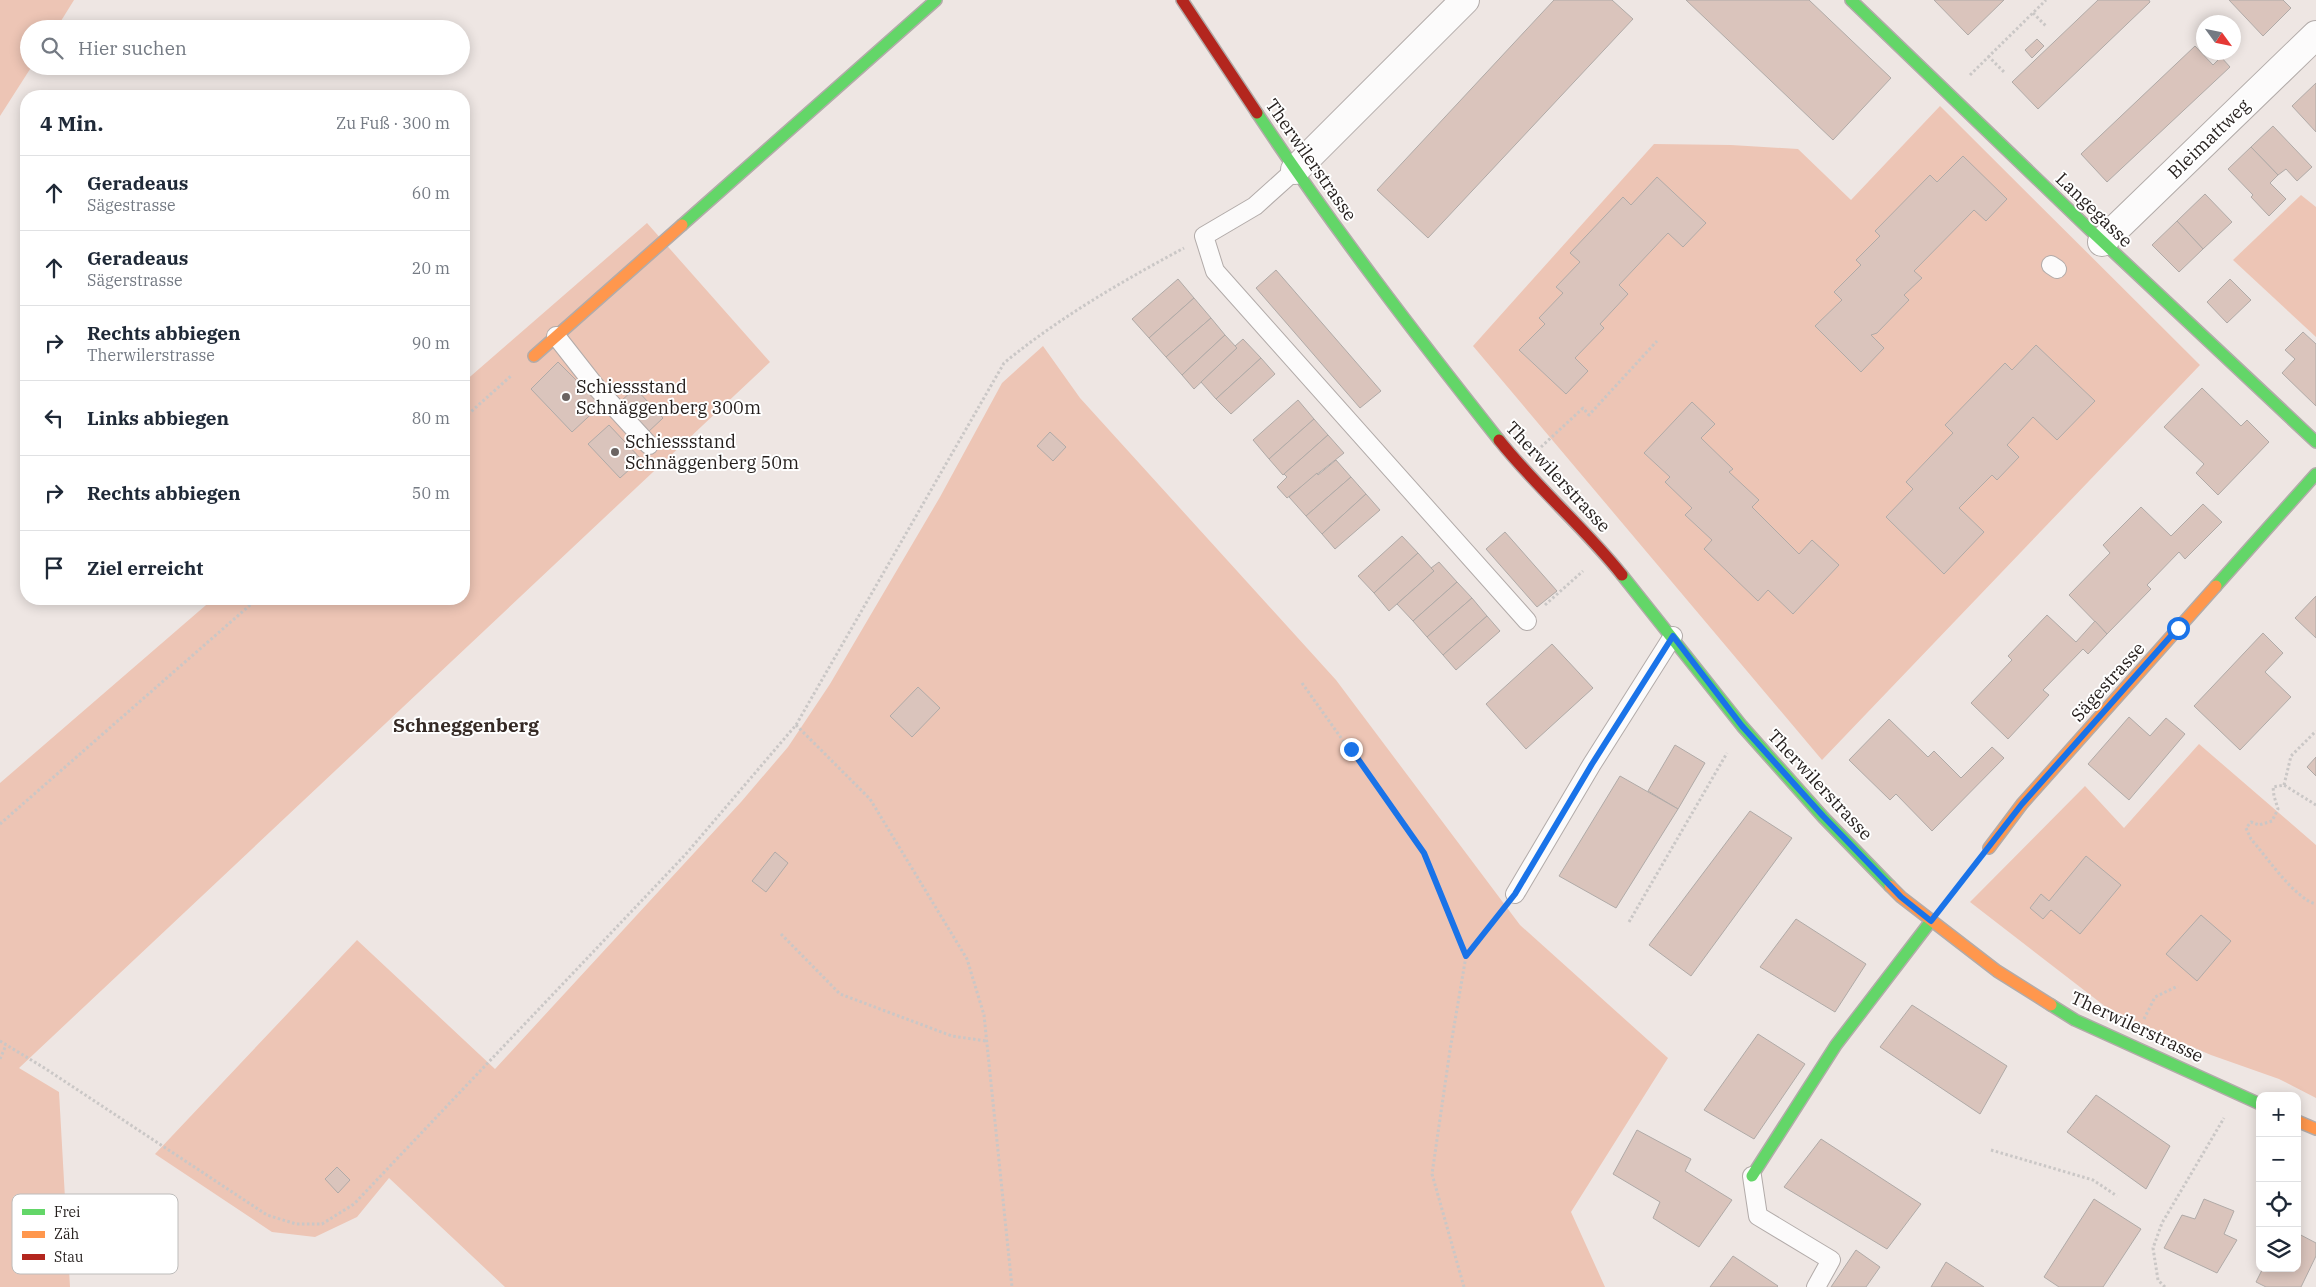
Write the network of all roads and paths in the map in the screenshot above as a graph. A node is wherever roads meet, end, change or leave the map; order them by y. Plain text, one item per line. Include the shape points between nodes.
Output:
1 (936, 0) edge
2 (1182, 0) edge
3 (1465, 0) edge
4 (1851, 0) edge
5 (2046, 0) edge
6 (2033, 13) junction
7 (2047, 27) dead end
8 (2316, 36) edge
9 (1988, 56) junction
10 (2004, 72) dead end
11 (1949, 94) junction
12 (1295, 170) junction
13 (1204, 236) junction
14 (2102, 242) junction
15 (556, 336) junction
16 (1657, 341) dead end
17 (534, 356) joint
18 (470, 413) edge
19 (2316, 442) edge
20 (649, 445) dead end
21 (1520, 467) junction
22 (2316, 474) edge
23 (1604, 552) junction
24 (250, 605) edge
25 (1527, 621) joint
26 (1673, 636) junction
27 (1302, 683) dead end
28 (796, 725) junction
29 (1742, 726) junction
30 (2316, 731) edge
31 (2284, 785) junction
32 (2316, 805) edge
33 (0, 824) edge
34 (1989, 848) joint
35 (1515, 894) joint
36 (2316, 904) edge
37 (1931, 921) junction
38 (1630, 922) dead end
39 (781, 934) dead end
40 (1466, 956) junction
41 (2178, 986) dead end
42 (0, 1041) edge
43 (986, 1041) junction
44 (6, 1045) junction
45 (2130, 1046) junction
46 (0, 1059) edge
47 (2239, 1094) junction
48 (2256, 1102) edge
49 (2301, 1123) edge
50 (2316, 1129) edge
51 (1991, 1150) dead end
52 (1752, 1176) joint
53 (2117, 1196) dead end
54 (1012, 1287) edge
55 (1464, 1287) edge
56 (1816, 1287) edge
57 (2165, 1287) edge

1 - 15 street
2 - 12 street, Therwilerstrasse
3 - 12 street
4 - 11 street, Langegasse
5 - 6 path
6 - 7 path
6 - 9 path
8 - 14 street, Bleimattweg
9 - 10 path
9 - 11 path
11 - 14 street, Langegasse
12 - 13 lane via 1255,206
12 - 21 street, Therwilerstrasse via 1404,320
13 - 25 lane via 1215,271
13 - 28 path via 1108,289 1004,363
14 - 19 street, Langegasse
15 - 17 street
15 - 20 lane via 596,387
16 - 21 path via 1589,415 1583,408
17 - 18 path
21 - 23 street, Therwilerstrasse
22 - 34 street, Sägestrasse via 2022,804
23 - 25 path
23 - 26 street, Therwilerstrasse
24 - 33 path
26 - 29 street, Therwilerstrasse
26 - 35 lane
27 - 40 path via 1424,853
28 - 43 path via 870,799 967,959 984,1015
28 - 44 path via 685,855 410,1146 354,1204 322,1224 296,1224 266,1215 46,1068
29 - 37 street, Therwilerstrasse via 1901,897
29 - 38 path
30 - 31 path via 2291,756
31 - 32 path
31 - 36 path via 2273,787 2278,809 2272,821 2259,825 2251,822 2246,828 2296,892
34 - 37 path
35 - 40 path
37 - 45 street, Therwilerstrasse via 1997,971 2075,1020
37 - 52 street via 1836,1045
39 - 43 path via 840,994 952,1036
40 - 55 path via 1432,1174
41 - 45 path via 2155,997
42 - 44 path
43 - 54 path
44 - 46 path
45 - 47 street, Therwilerstrasse
47 - 48 street, Therwilerstrasse
47 - 57 path via 2162,1223 2153,1248 2158,1280
49 - 50 street
51 - 53 path via 2093,1180
52 - 56 lane via 1758,1216 1831,1260

